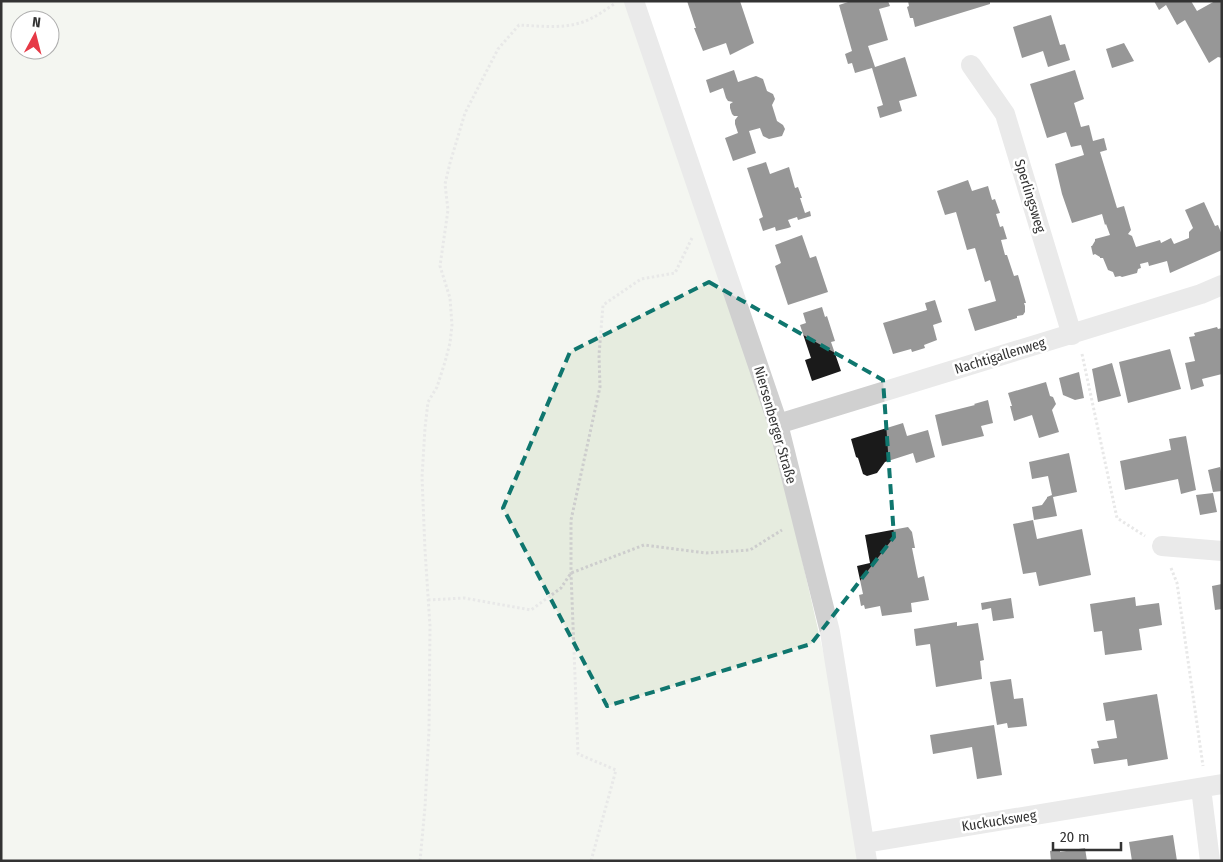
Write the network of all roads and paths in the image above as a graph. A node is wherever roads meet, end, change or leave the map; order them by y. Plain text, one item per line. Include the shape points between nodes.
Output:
1 (619, 1) edge
2 (634, 1) edge
3 (971, 65) dead end
4 (702, 203) junction
5 (1222, 285) edge
6 (1075, 334) junction
7 (778, 424) junction
8 (801, 518) junction
9 (1162, 546) junction
10 (1222, 551) edge
11 (571, 573) junction
12 (428, 600) junction
13 (1210, 786) edge
14 (866, 852) edge
15 (420, 861) edge
16 (591, 861) edge
17 (1210, 861) edge

1 - 12 path via 582,22 560,27 519,25 498,49 465,113 445,184 448,210 440,266 452,309 450,343 437,387 428,402 425,428 422,477
2 - 4 street, Niersenberger Straße
3 - 6 street, Sperlingsweg via 1005,114
4 - 7 street, Niersenberger Straße
4 - 11 path via 691,240 675,273 641,279 603,305 600,387 572,520
5 - 6 street, Nachtigallenweg
6 - 7 street, Nachtigallenweg
6 - 9 path via 1117,518
7 - 8 street, Niersenberger Straße
8 - 11 path via 750,550 706,553 644,545
8 - 14 street, Niersenberger Straße via 830,632
9 - 10 street
9 - 13 path via 1177,583
11 - 12 path via 560,588 531,610 464,598
11 - 16 path via 578,754 616,770
12 - 15 path via 429,730
13 - 14 street, Kuckucksweg
13 - 17 street

